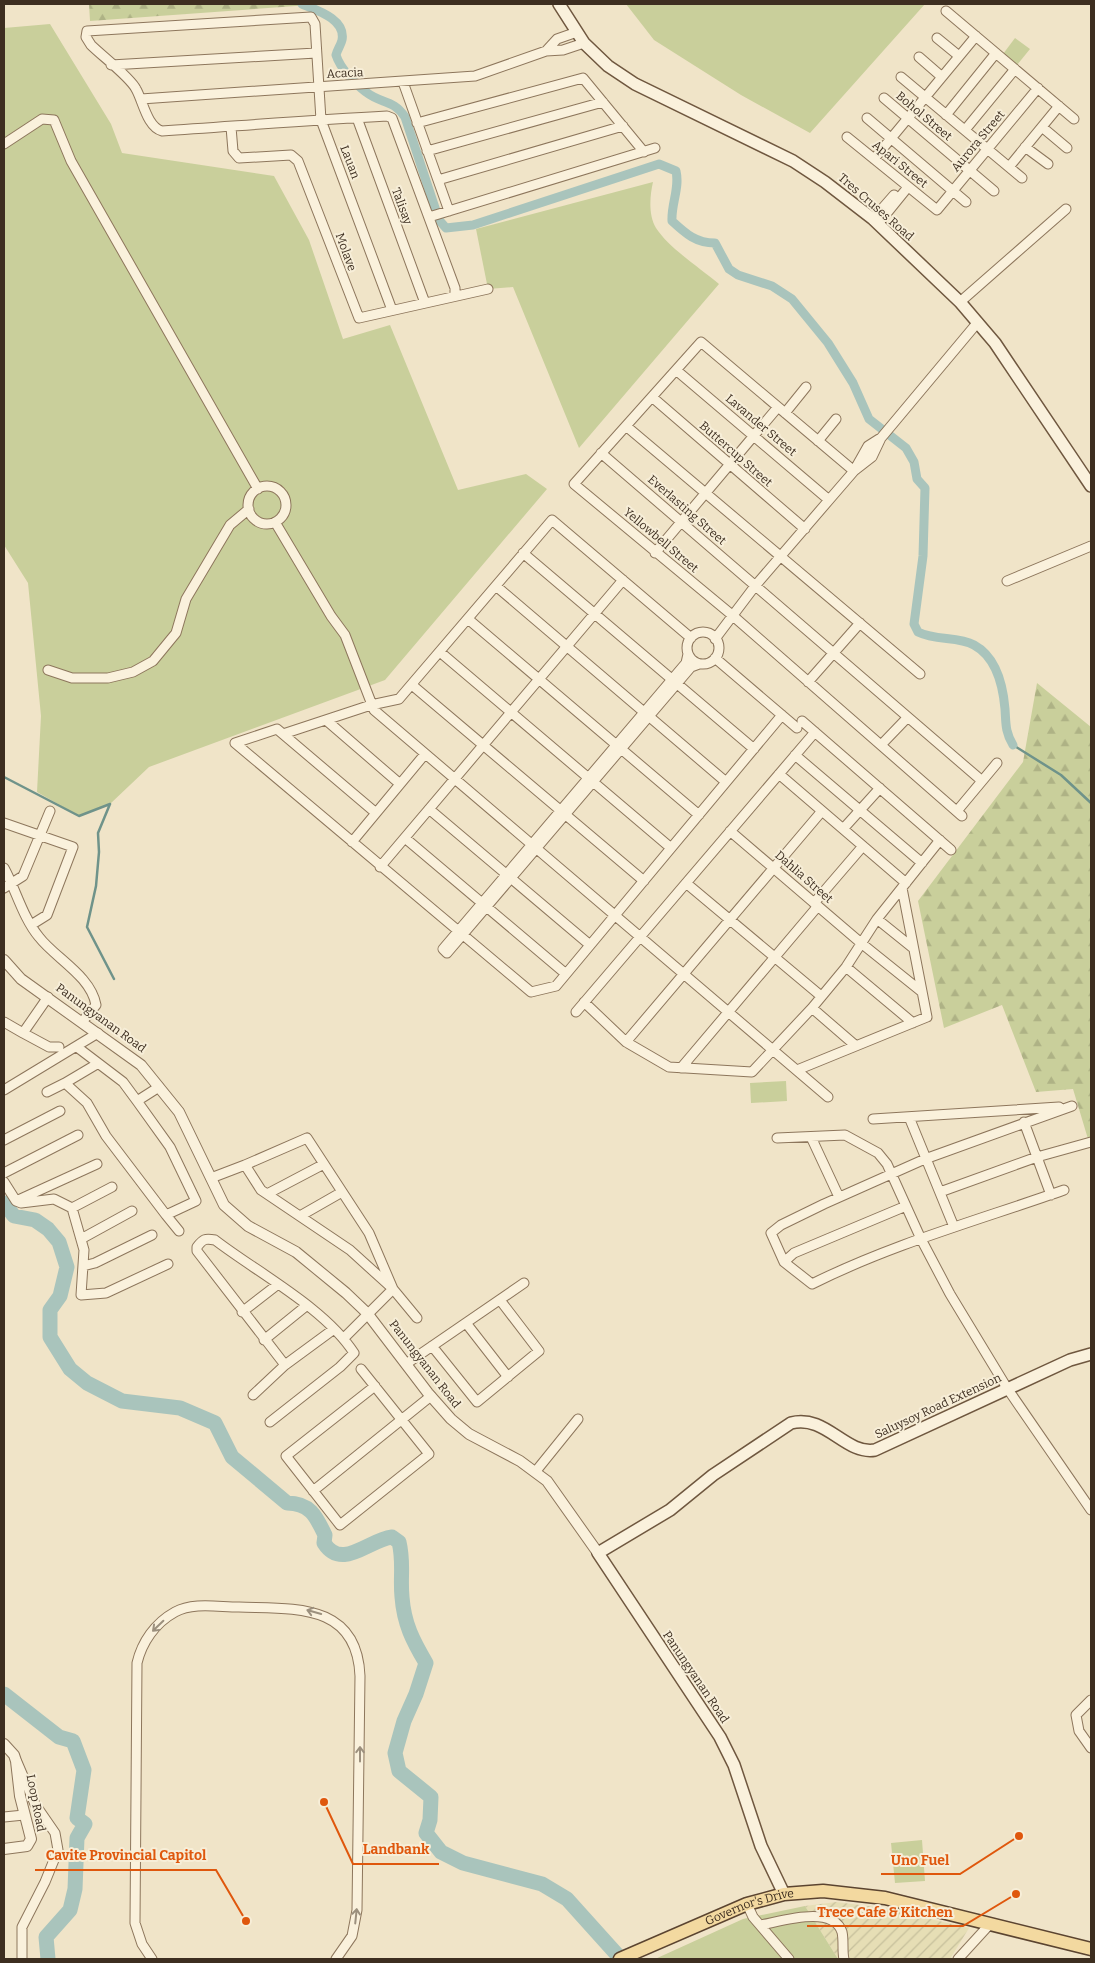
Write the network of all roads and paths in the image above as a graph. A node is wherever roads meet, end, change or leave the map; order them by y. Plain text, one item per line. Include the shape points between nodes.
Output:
1 (559, 4) edge
2 (946, 11) dead end
3 (577, 32) junction
4 (565, 36) junction
5 (976, 36) junction
6 (936, 38) dead end
7 (584, 44) junction
8 (571, 47) junction
9 (546, 51) junction
10 (316, 52) junction
11 (996, 53) junction
12 (959, 56) junction
13 (919, 57) dead end
14 (111, 65) junction
15 (1015, 69) junction
16 (901, 77) dead end
17 (942, 77) junction
18 (403, 82) junction
19 (318, 87) junction
20 (1038, 88) junction
21 (925, 97) junction
22 (884, 98) dead end
23 (141, 99) junction
24 (603, 102) junction
25 (1059, 106) junction
26 (946, 114) junction
27 (356, 118) junction
28 (867, 118) dead end
29 (908, 119) junction
30 (1074, 119) dead end
31 (321, 120) junction
32 (417, 123) junction
33 (231, 126) junction
34 (623, 126) junction
35 (1042, 127) junction
36 (964, 130) junction
37 (847, 137) dead end
38 (891, 138) junction
39 (4, 144) edge
40 (1025, 147) junction
41 (656, 148) dead end
42 (1067, 148) dead end
43 (987, 149) junction
44 (427, 151) junction
45 (644, 152) junction
46 (874, 159) junction
47 (1048, 164) dead end
48 (1009, 167) junction
49 (969, 170) junction
50 (1022, 178) dead end
51 (438, 180) junction
52 (906, 185) junction
53 (953, 190) junction
54 (994, 191) dead end
55 (966, 202) dead end
56 (1066, 209) dead end
57 (937, 210) joint
58 (447, 211) junction
59 (431, 216) junction
60 (876, 222) junction
61 (488, 289) dead end
62 (455, 296) junction
63 (960, 302) junction
64 (425, 303) junction
65 (392, 310) junction
66 (978, 322) junction
67 (676, 370) junction
68 (806, 387) dead end
69 (652, 398) junction
70 (781, 410) junction
71 (836, 419) dead end
72 (626, 426) junction
73 (754, 436) junction
74 (818, 441) junction
75 (601, 453) junction
76 (729, 465) junction
77 (854, 471) junction
78 (1091, 486) edge
79 (258, 489) junction
80 (705, 493) junction
81 (829, 500) junction
82 (249, 509) junction
83 (275, 522) junction
84 (681, 522) junction
85 (805, 528) junction
86 (1091, 546) edge
87 (523, 553) junction
88 (655, 553) junction
89 (781, 557) junction
90 (623, 580) junction
91 (1007, 581) dead end
92 (496, 586) junction
93 (756, 586) junction
94 (594, 614) junction
95 (732, 616) junction
96 (468, 619) junction
97 (860, 624) junction
98 (712, 636) junction
99 (691, 638) junction
100 (566, 646) junction
101 (440, 652) junction
102 (688, 654) junction
103 (833, 654) junction
104 (716, 658) junction
105 (699, 664) junction
106 (48, 670) dead end
107 (920, 674) dead end
108 (539, 680) junction
109 (675, 681) junction
110 (808, 682) junction
111 (412, 686) junction
112 (372, 705) junction
113 (511, 712) junction
114 (646, 715) junction
115 (782, 715) junction
116 (907, 718) junction
117 (326, 720) junction
118 (814, 732) junction
119 (283, 734) junction
120 (483, 745) junction
121 (881, 745) junction
122 (618, 747) junction
123 (754, 749) junction
124 (425, 754) junction
125 (795, 754) junction
126 (997, 763) dead end
127 (778, 774) junction
128 (455, 779) junction
129 (591, 780) junction
130 (981, 780) junction
131 (726, 782) junction
132 (400, 784) junction
133 (880, 788) junction
134 (429, 809) junction
135 (860, 810) junction
136 (50, 811) dead end
137 (822, 811) junction
138 (376, 813) junction
139 (563, 813) junction
140 (699, 815) junction
141 (4, 823) edge
142 (843, 829) junction
143 (730, 831) junction
144 (41, 835) junction
145 (405, 838) junction
146 (940, 840) junction
147 (352, 842) junction
148 (863, 846) junction
149 (534, 847) junction
150 (671, 848) junction
151 (951, 850) dead end
152 (922, 863) junction
153 (380, 867) junction
154 (4, 868) edge
155 (775, 869) junction
156 (509, 876) junction
157 (644, 881) junction
158 (686, 883) junction
159 (8, 886) edge
160 (904, 886) junction
161 (484, 905) junction
162 (816, 905) junction
163 (615, 915) junction
164 (877, 919) junction
165 (730, 920) junction
166 (31, 925) junction
167 (460, 934) junction
168 (640, 937) junction
169 (861, 943) junction
170 (590, 946) junction
171 (913, 948) junction
172 (774, 958) junction
173 (4, 960) edge
174 (846, 967) junction
175 (566, 974) junction
176 (684, 974) junction
177 (922, 992) junction
178 (48, 996) junction
179 (821, 996) junction
180 (584, 1002) junction
181 (812, 1008) junction
182 (728, 1011) junction
183 (576, 1012) dead end
184 (4, 1022) edge
185 (82, 1022) junction
186 (913, 1022) junction
187 (23, 1033) junction
188 (98, 1033) junction
189 (626, 1042) junction
190 (76, 1046) junction
191 (856, 1046) junction
192 (59, 1047) dead end
193 (774, 1050) junction
194 (97, 1064) junction
195 (681, 1068) junction
196 (797, 1070) junction
197 (65, 1083) junction
198 (159, 1087) junction
199 (4, 1090) edge
200 (47, 1092) dead end
201 (828, 1096) dead end
202 (137, 1101) junction
203 (60, 1111) dead end
204 (910, 1117) junction
205 (873, 1119) dead end
206 (1024, 1122) junction
207 (78, 1135) dead end
208 (811, 1136) junction
209 (777, 1138) dead end
210 (4, 1140) edge
211 (1091, 1142) edge
212 (1037, 1157) junction
213 (925, 1159) junction
214 (97, 1164) dead end
215 (324, 1164) junction
216 (245, 1165) junction
217 (4, 1173) edge
218 (892, 1174) junction
219 (211, 1178) junction
220 (4, 1182) edge
221 (112, 1187) dead end
222 (1064, 1190) dead end
223 (342, 1192) junction
224 (940, 1192) junction
225 (267, 1194) junction
226 (1051, 1195) junction
227 (839, 1197) junction
228 (16, 1201) junction
229 (906, 1206) junction
230 (72, 1208) junction
231 (132, 1211) dead end
232 (166, 1215) junction
233 (300, 1216) junction
234 (954, 1227) junction
235 (179, 1231) dead end
236 (152, 1236) dead end
237 (81, 1239) junction
238 (921, 1239) junction
239 (784, 1262) junction
240 (168, 1264) dead end
241 (83, 1266) junction
242 (524, 1283) dead end
243 (278, 1285) junction
244 (393, 1289) junction
245 (500, 1300) junction
246 (306, 1306) junction
247 (242, 1312) junction
248 (367, 1313) junction
249 (418, 1318) dead end
250 (466, 1322) junction
251 (334, 1329) junction
252 (344, 1338) junction
253 (264, 1340) junction
254 (432, 1346) junction
255 (1091, 1354) edge
256 (406, 1364) junction
257 (285, 1365) junction
258 (361, 1369) dead end
259 (508, 1377) junction
260 (375, 1386) junction
261 (1007, 1388) junction
262 (253, 1395) dead end
263 (431, 1396) junction
264 (578, 1419) dead end
265 (401, 1420) junction
266 (270, 1422) dead end
267 (536, 1471) junction
268 (313, 1491) junction
269 (1091, 1510) edge
270 (598, 1553) junction
271 (1091, 1700) edge
272 (4, 1744) edge
273 (1091, 1748) edge
274 (14, 1755) junction
275 (24, 1815) junction
276 (4, 1816) edge
277 (4, 1849) edge
278 (784, 1894) junction
279 (747, 1904) junction
280 (990, 1924) junction
281 (760, 1925) junction
282 (1091, 1949) edge
283 (22, 1959) edge
284 (152, 1959) edge
285 (336, 1959) edge
286 (620, 1959) edge
287 (789, 1959) edge
288 (844, 1959) edge
289 (958, 1959) edge

1 - 3 main road, Tres Cruses Road
2 - 5 street
3 - 4 street, Acacia
3 - 7 main road, Tres Cruses Road
4 - 8 street
4 - 9 street, Acacia via 557,39
5 - 11 street
5 - 12 street
6 - 12 street
7 - 8 street, Acacia
7 - 60 main road, Tres Cruses Road via 635,84 793,161
8 - 9 street, Acacia
9 - 18 street, Acacia via 476,76
10 - 14 street
10 - 14 street, Lauan via 315,24 310,17 87,31 86,37 91,45
10 - 19 street, Lauan
11 - 15 street
11 - 26 street
12 - 17 street
13 - 17 street
14 - 23 street via 135,87
15 - 20 street
15 - 36 street
16 - 21 street
17 - 21 street
18 - 19 street, Acacia
18 - 32 street
19 - 23 street, Acacia
19 - 31 street, Lauan
20 - 25 street
20 - 43 street, Aurora Street
21 - 26 street
21 - 29 street
22 - 29 street, Bohol Street
23 - 33 street via 157,130
24 - 32 street via 583,78
24 - 34 street
24 - 44 street
25 - 30 street
25 - 35 street
26 - 36 street
27 - 31 street
27 - 59 street via 392,118
27 - 64 street, Talisay
28 - 38 street
29 - 38 street
29 - 49 street, Bohol Street
31 - 33 street
31 - 65 street, Lauan
32 - 44 street
33 - 65 street, Molave via 233,151 239,158 290,155 298,160 356,315 363,318
34 - 45 street
34 - 51 street
35 - 40 street
35 - 42 street
36 - 43 street
37 - 46 street, Apari Street
38 - 46 street
38 - 53 street
39 - 79 street via 42,119 54,120 71,161
40 - 47 street
40 - 48 street
41 - 45 street
43 - 48 street
43 - 49 street, Aurora Street
44 - 51 street
45 - 58 street
46 - 52 street, Apari Street
48 - 50 street
49 - 53 street, Aurora Street
49 - 54 street, Bohol Street
51 - 58 street
52 - 57 street, Apari Street
52 - 60 street
53 - 55 street
53 - 57 street, Aurora Street
56 - 63 street
58 - 59 street
59 - 62 street
60 - 63 main road, Tres Cruses Road
61 - 62 street, Molave
62 - 64 street, Molave
63 - 66 main road, Tres Cruses Road
64 - 65 street, Molave
66 - 77 street via 881,438 872,457
66 - 78 main road, Tres Cruses Road
67 - 69 street
67 - 70 street via 701,342
67 - 73 street, Lavander Street
68 - 70 street
69 - 72 street
69 - 76 street, Buttercup Street
70 - 73 street
70 - 74 street
71 - 74 street
72 - 75 street
72 - 80 street
73 - 76 street
73 - 81 street, Lavander Street
74 - 77 street
75 - 84 street, Everlasting Street
75 - 88 street, Yellowbell Street via 574,484
76 - 80 street
76 - 85 street, Buttercup Street
77 - 81 street
79 - 82 street via 249,500
79 - 83 street via 272,487 284,496 285,510
80 - 84 street
80 - 89 street
81 - 85 street
82 - 83 street via 257,520
82 - 106 street via 230,525 186,599 176,633 153,661 133,672 108,678 72,678
83 - 112 street via 345,635
84 - 88 street
84 - 93 street, Everlasting Street
85 - 89 street
86 - 91 street
87 - 90 street via 552,520
87 - 92 street
87 - 94 street
88 - 95 street, Yellowbell Street
89 - 93 street
89 - 97 street
90 - 94 street
90 - 99 street
92 - 96 street
92 - 100 street
93 - 95 street
93 - 103 street, Everlasting Street
94 - 100 street
94 - 109 street
95 - 98 street
95 - 110 street, Yellowbell Street
96 - 101 street
96 - 108 street
97 - 103 street
97 - 107 street
98 - 99 street via 701,633
98 - 104 street via 719,646
99 - 102 street
100 - 108 street
100 - 114 street
101 - 111 street
101 - 113 street
102 - 105 street
102 - 109 street
103 - 110 street
103 - 116 street, Everlasting Street
104 - 105 street
104 - 115 street
105 - 109 street
108 - 113 street
108 - 122 street
109 - 114 street
109 - 123 street
110 - 121 street, Yellowbell Street
111 - 112 street via 399,699
111 - 120 street
112 - 117 street
112 - 124 street
113 - 120 street
113 - 129 street
114 - 122 street
114 - 131 street
115 - 118 street
115 - 123 street
116 - 121 street
116 - 130 street, Everlasting Street
117 - 119 street
117 - 132 street
118 - 125 street
118 - 133 street
119 - 138 street
119 - 147 street via 277,729 235,743
120 - 128 street
120 - 139 street
121 - 130 street, Yellowbell Street via 959,814
122 - 129 street
122 - 140 street
123 - 131 street
124 - 128 street
124 - 132 street
125 - 127 street
125 - 135 street
126 - 130 street
127 - 137 street
127 - 143 street
128 - 134 street
128 - 149 street
129 - 139 street
129 - 150 street
131 - 140 street
132 - 138 street
133 - 135 street
133 - 146 street
134 - 145 street
134 - 156 street
135 - 142 street
135 - 152 street
136 - 144 street
137 - 142 street
137 - 155 street
138 - 147 street
139 - 149 street
139 - 157 street
140 - 150 street
141 - 144 street
142 - 148 street
143 - 155 street, Dahlia Street
143 - 158 street
144 - 159 street via 23,876
144 - 166 street via 73,847 47,915
145 - 153 street
145 - 161 street
146 - 151 street
146 - 152 street
147 - 153 street
148 - 160 street
148 - 162 street
149 - 156 street
149 - 163 street
150 - 157 street
152 - 160 street
153 - 167 street
154 - 159 street
155 - 162 street, Dahlia Street
155 - 165 street
156 - 161 street
156 - 170 street
157 - 163 street
158 - 165 street
158 - 168 street
159 - 166 street
160 - 164 street
160 - 171 street
161 - 167 street
161 - 175 street
162 - 169 street, Dahlia Street
162 - 172 street
163 - 168 street
163 - 170 street
164 - 169 street
164 - 171 street
165 - 172 street
165 - 176 street
166 - 185 street via 39,938 78,974 94,997 95,1008
167 - 175 street via 531,992 556,986
168 - 176 street
168 - 180 street
169 - 174 street
169 - 177 street, Dahlia Street
170 - 175 street
171 - 177 street
172 - 179 street
172 - 182 street
173 - 178 street, Panungyanan Road via 21,979
174 - 179 street
174 - 186 street
176 - 182 street
176 - 189 street
177 - 186 street via 927,1017
178 - 185 street, Panungyanan Road
178 - 187 street
179 - 181 street
180 - 183 street
180 - 189 street
181 - 191 street
181 - 193 street
182 - 193 street
182 - 195 street
184 - 187 street
185 - 188 street, Panungyanan Road
186 - 191 street
187 - 192 street via 49,1047
188 - 190 street
188 - 198 street, Panungyanan Road via 141,1065
189 - 195 street via 669,1067
190 - 194 street
190 - 199 street
191 - 196 street
193 - 195 street via 752,1072
193 - 196 street
194 - 197 street
194 - 202 street via 122,1082
196 - 201 street
197 - 200 street
197 - 232 street via 87,1102 106,1136
198 - 202 street
198 - 219 street, Panungyanan Road via 179,1112
202 - 232 street via 170,1148 196,1201
203 - 210 street
204 - 205 street
204 - 206 street via 1072,1106
204 - 213 street
206 - 212 street
206 - 213 street
207 - 217 street
208 - 209 street
208 - 218 street via 845,1135 858,1140 878,1153
208 - 227 street
211 - 212 street
212 - 224 street
212 - 226 street
213 - 218 street
213 - 224 street
214 - 228 street
215 - 216 street via 307,1138
215 - 223 street
215 - 225 street
216 - 219 street
216 - 225 street
218 - 227 street
218 - 229 street
219 - 248 street, Panungyanan Road via 224,1205 248,1226 296,1252
220 - 228 street
221 - 230 street
222 - 226 street
223 - 233 street
223 - 244 street via 370,1233
224 - 234 street
225 - 233 street
226 - 234 street
227 - 239 street via 771,1233
228 - 230 street via 54,1199
229 - 238 street
229 - 239 street via 794,1253
230 - 237 street
231 - 237 street
232 - 235 street
233 - 244 street via 350,1250
234 - 238 street
236 - 241 street
237 - 241 street
238 - 239 street via 812,1284
238 - 261 street
240 - 241 street via 106,1293 81,1295
242 - 245 street
243 - 246 street
243 - 247 street
243 - 247 street via 215,1240 202,1240 197,1251
244 - 248 street via 384,1301
244 - 249 street
245 - 250 street
245 - 259 street via 539,1351
246 - 251 street
246 - 253 street
247 - 253 street
248 - 252 street
248 - 256 street, Panungyanan Road
250 - 254 street
250 - 259 street
251 - 252 street
251 - 257 street
252 - 266 street via 354,1353
253 - 257 street
254 - 256 street
254 - 259 street via 478,1402
255 - 261 main road, Saluysoy Road Extension
256 - 263 street, Panungyanan Road
257 - 262 street
258 - 260 street
260 - 265 street
260 - 268 street via 286,1456
261 - 269 street
261 - 270 main road, Saluysoy Road Extension via 867,1452 809,1422 790,1423 713,1475 670,1510
263 - 265 street
263 - 267 street, Panungyanan Road via 469,1434
264 - 267 street
265 - 268 street
265 - 268 street via 429,1454 340,1525
267 - 270 street, Panungyanan Road via 547,1481
270 - 278 main road, Panungyanan Road via 720,1737 734,1765 761,1846
271 - 273 street via 1076,1714 1079,1731
272 - 274 street
274 - 275 street, Loop Road
274 - 283 street via 35,1804 55,1834 58,1850 22,1927
275 - 276 street
275 - 277 street, Loop Road via 31,1839 29,1845
278 - 279 main road, Governor's Drive
278 - 280 main road, Governor's Drive via 823,1891 870,1895
279 - 281 street
279 - 286 main road, Governor's Drive
280 - 282 main road, Governor's Drive
280 - 289 street
281 - 287 street
281 - 288 street via 821,1916 842,1932
285 -> 284 street via 349,1942 357,1910 360,1676 355,1649 334,1622 314,1611 200,1606 180,1610 158,1625 145,1641 137,1663 135,1916 139,1937

